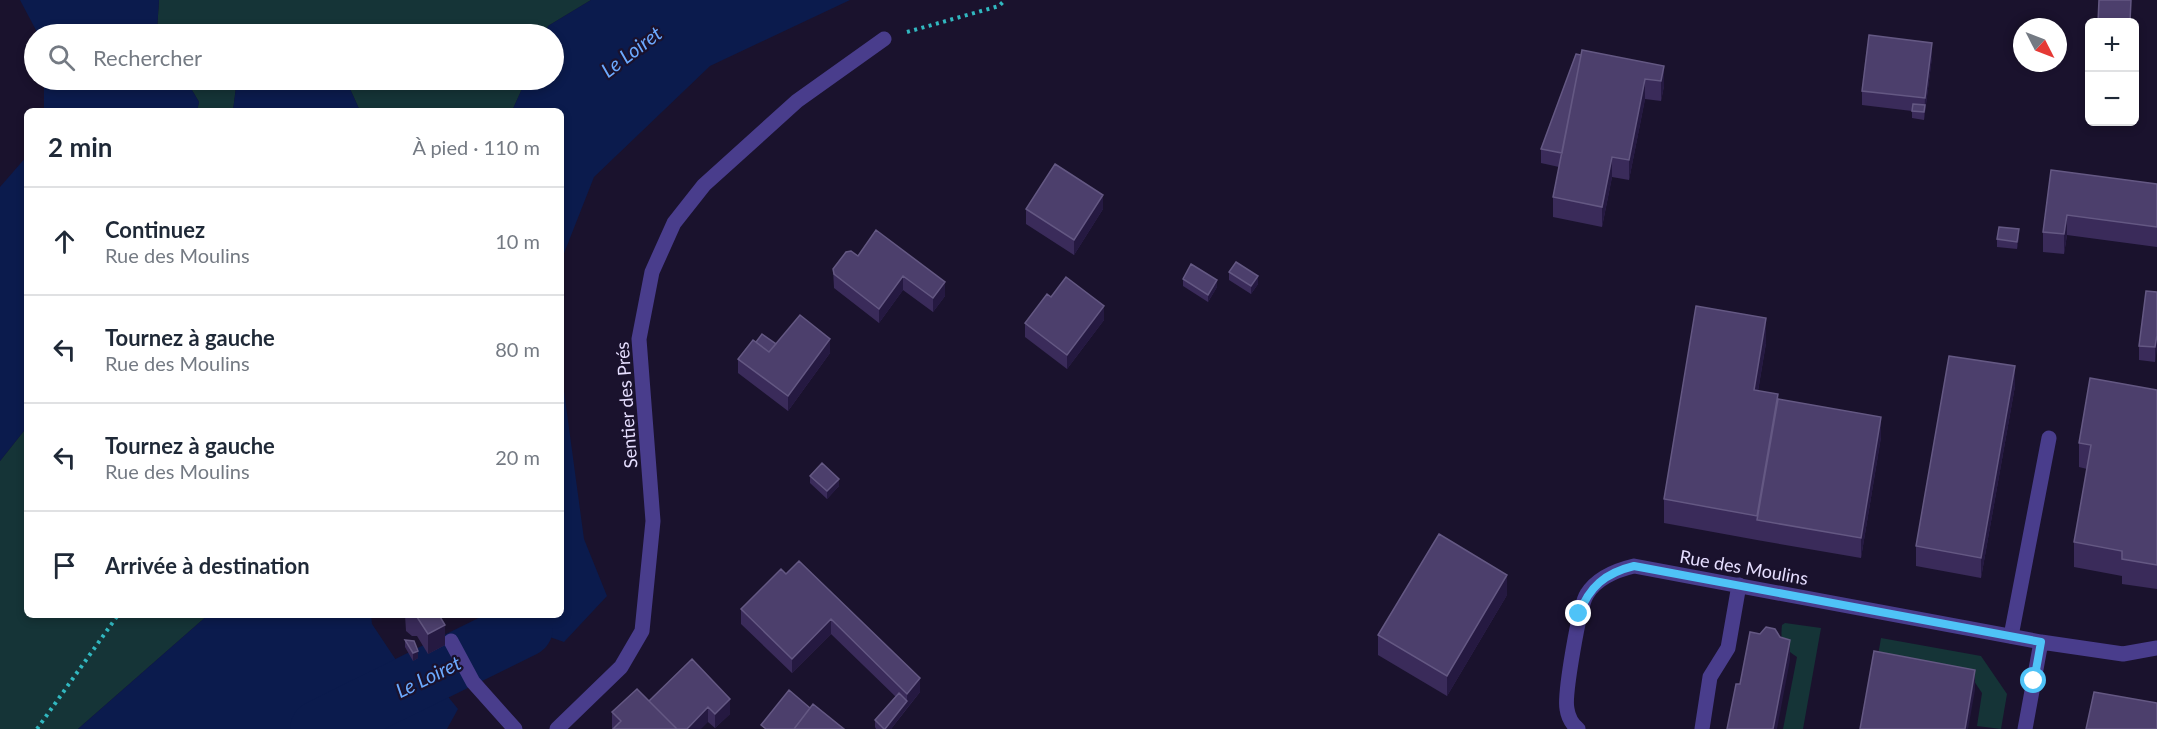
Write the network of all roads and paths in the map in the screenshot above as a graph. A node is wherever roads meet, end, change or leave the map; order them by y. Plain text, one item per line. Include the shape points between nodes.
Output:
1 (1005, 0) edge
2 (885, 39) joint
3 (2049, 438) dead end
4 (1738, 585) junction
5 (116, 618) edge
6 (2011, 636) junction
7 (451, 641) dead end
8 (2041, 642) junction
9 (2157, 648) edge
10 (37, 729) edge
11 (515, 729) edge
12 (557, 729) edge
13 (1578, 729) edge
14 (1702, 729) edge
15 (2025, 729) edge

1 - 2 path via 999,6
2 - 12 street, Sentier des Prés via 797,101 704,185 674,223 652,272 639,339 653,520 642,631 621,667
3 - 6 street
4 - 6 street, Rue des Moulins
4 - 13 street, Rue des Moulins via 1634,566 1602,579 1587,594 1579,614 1566,707
4 - 14 street via 1728,648 1710,677
5 - 10 path
6 - 8 street, Rue des Moulins
7 - 11 street via 473,682
8 - 9 street, Rue des Moulins via 2123,654
8 - 15 street

